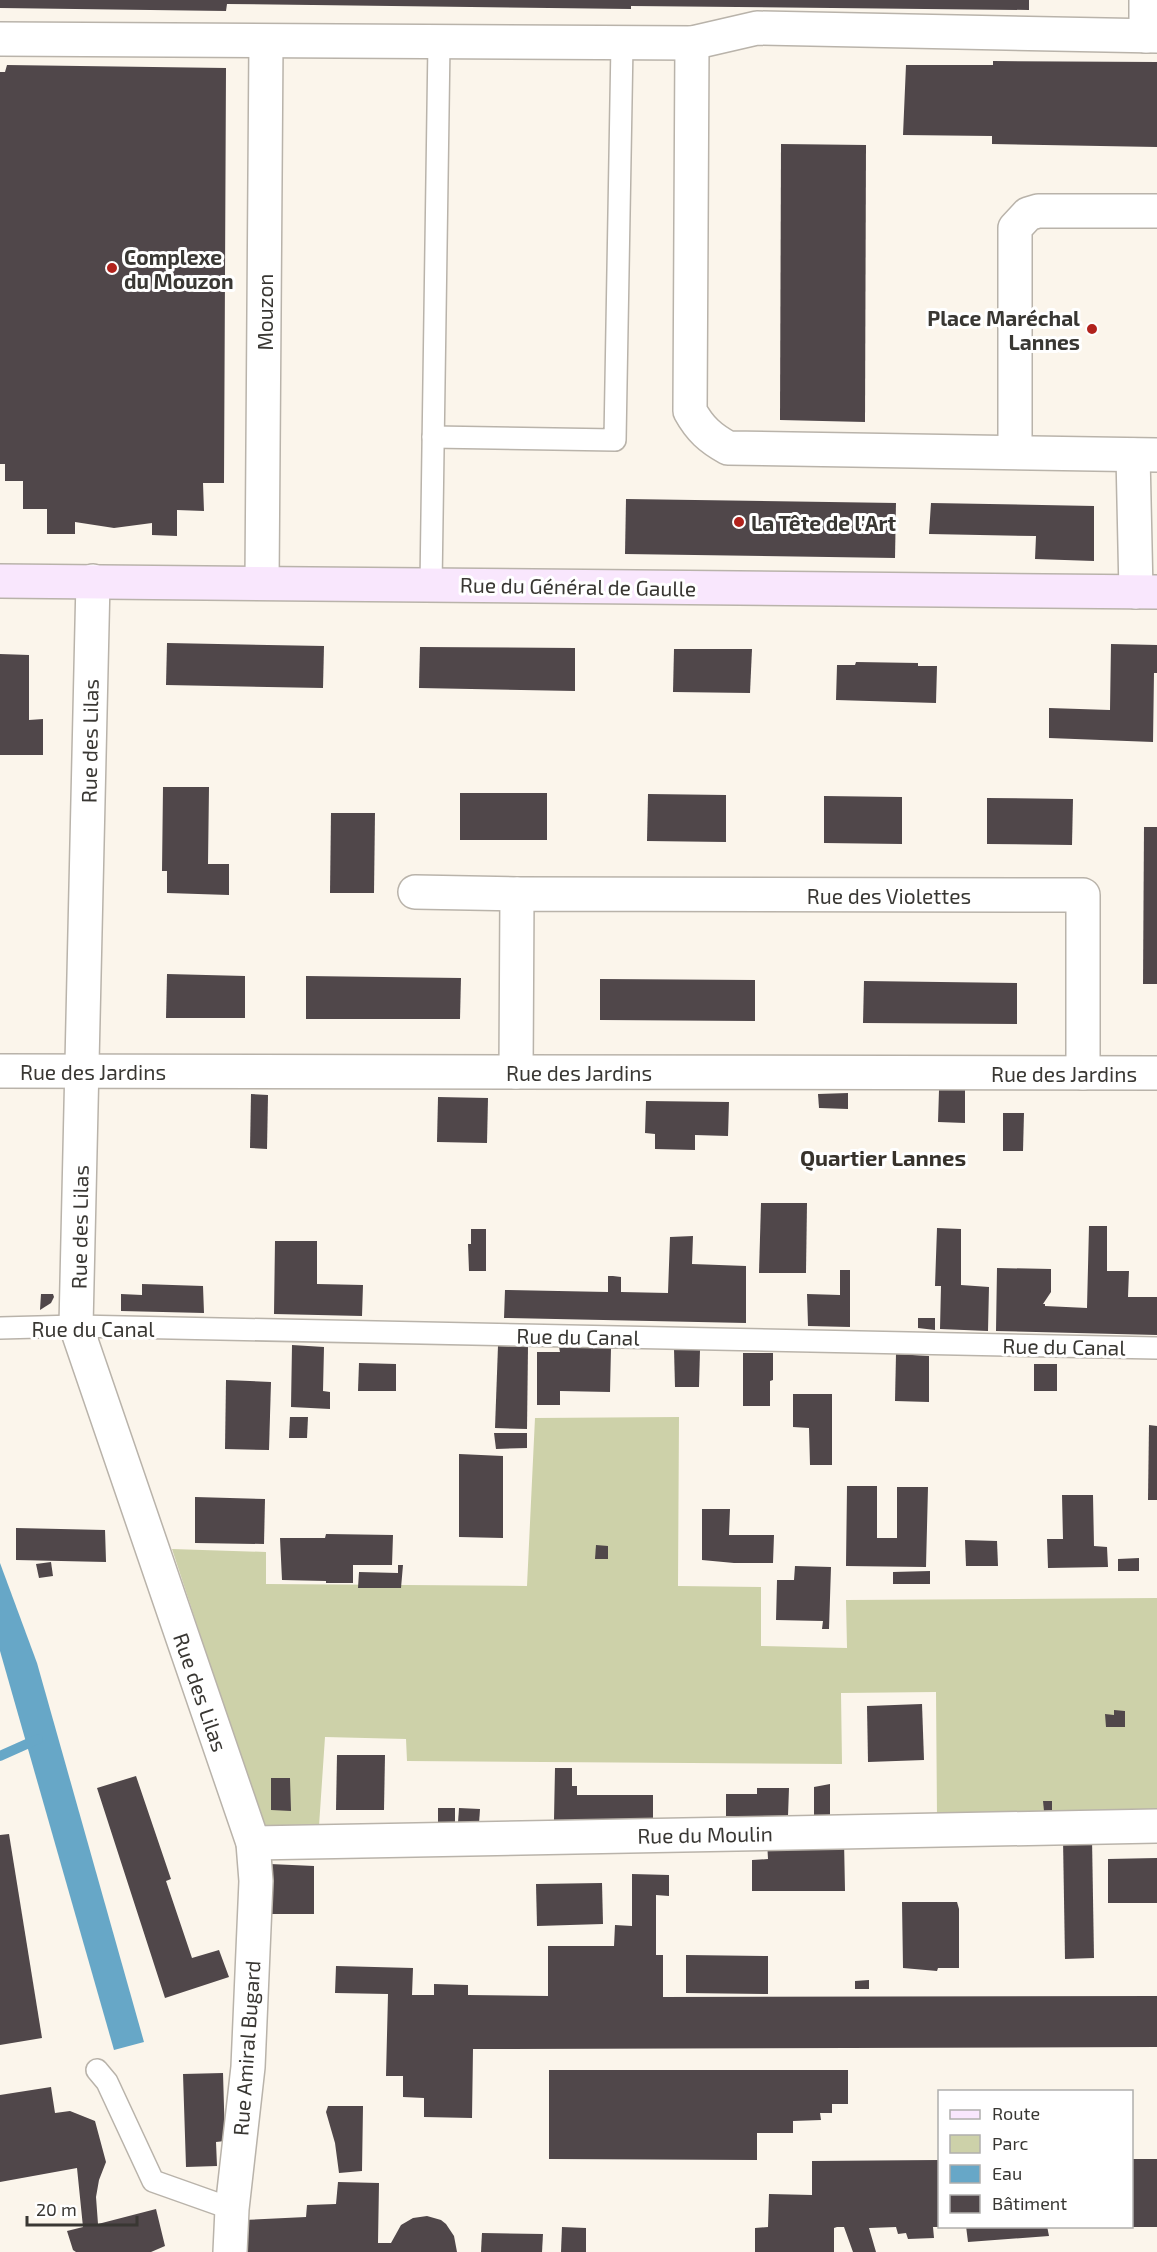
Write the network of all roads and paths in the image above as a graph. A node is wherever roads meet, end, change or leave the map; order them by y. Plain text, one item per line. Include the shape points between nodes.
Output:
1 (1146, 0) edge
2 (1151, 36) edge
3 (0, 39) edge
4 (266, 42) junction
5 (439, 42) junction
6 (622, 44) junction
7 (692, 44) junction
8 (1157, 211) edge
9 (433, 437) junction
10 (1015, 452) junction
11 (1145, 455) edge
12 (0, 581) edge
13 (93, 582) junction
14 (262, 583) junction
15 (431, 585) junction
16 (1147, 592) edge
17 (415, 892) dead end
18 (517, 894) junction
19 (0, 1071) edge
20 (82, 1071) junction
21 (516, 1072) junction
22 (1083, 1073) junction
23 (1157, 1073) edge
24 (76, 1326) junction
25 (0, 1328) edge
26 (1157, 1348) edge
27 (1157, 1826) edge
28 (253, 1843) junction
29 (97, 2070) dead end
30 (232, 2209) junction
31 (230, 2252) edge

1 - 2 street
2 - 7 street via 757,28
3 - 4 street
4 - 5 street
4 - 14 street, Mouzon
5 - 6 street
5 - 9 lane
6 - 7 street
6 - 9 lane via 615,440
7 - 10 street via 690,411 700,428 728,448
8 - 10 street via 1038,211 1028,214 1015,228
9 - 15 lane
10 - 11 street
11 - 16 street
12 - 13 street, Rue du Général de Gaulle
13 - 14 street, Rue du Général de Gaulle
13 - 20 street, Rue des Lilas
14 - 15 street, Rue du Général de Gaulle
15 - 16 street, Rue du Général de Gaulle
17 - 18 street, Rue des Violettes
18 - 21 street
18 - 22 street, Rue des Violettes via 1083,895
19 - 20 street, Rue des Jardins
20 - 21 street, Rue des Jardins
20 - 24 street, Rue des Lilas
21 - 22 street, Rue des Jardins
22 - 23 street, Rue des Jardins
24 - 25 lane, Rue du Canal
24 - 26 lane, Rue du Canal
24 - 28 street, Rue des Lilas
27 - 28 street, Rue du Moulin
28 - 30 street, Rue Amiral Bugard via 256,1881 248,2067
29 - 30 lane via 107,2082 153,2181
30 - 31 street, Rue Amiral Bugard

